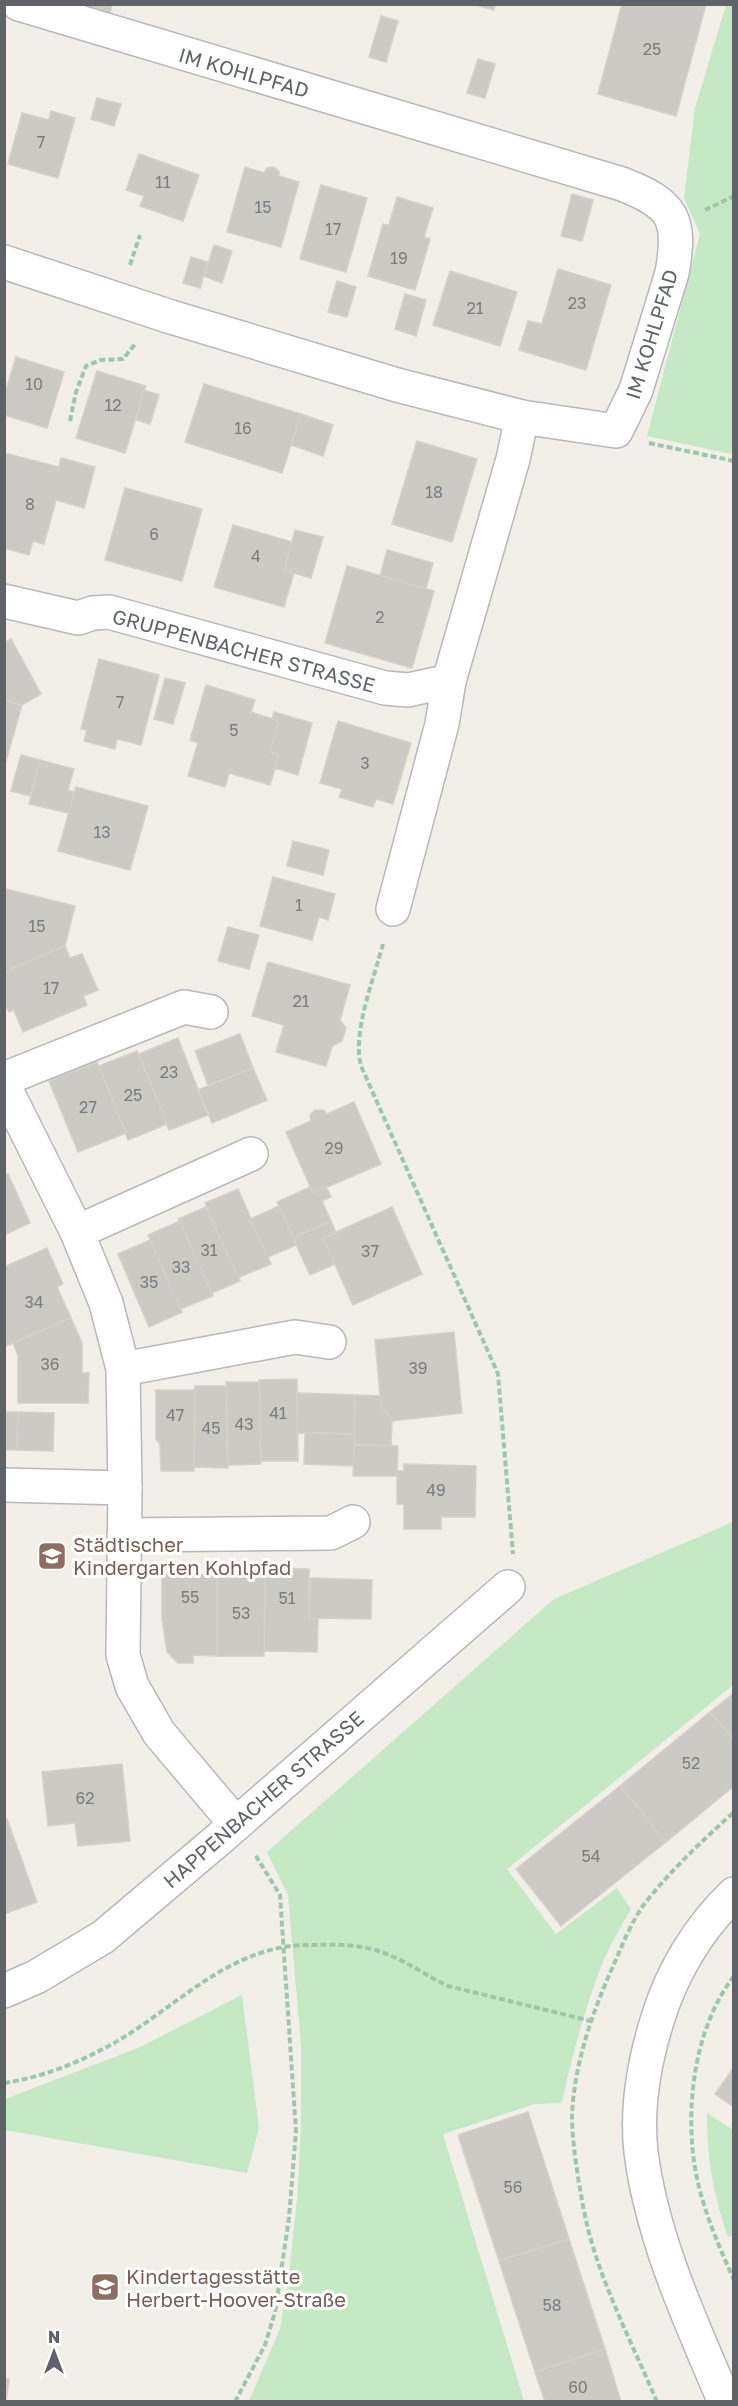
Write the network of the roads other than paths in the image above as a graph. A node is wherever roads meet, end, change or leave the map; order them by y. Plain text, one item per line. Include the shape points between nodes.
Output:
1 (19, 4) edge
2 (4, 262) edge
3 (522, 417) junction
4 (4, 601) edge
5 (449, 681) junction
6 (393, 909) road end
7 (211, 1012) dead end
8 (4, 1079) edge
9 (4, 1086) edge
10 (251, 1154) dead end
11 (77, 1232) junction
12 (329, 1342) dead end
13 (123, 1369) junction
14 (4, 1485) edge
15 (125, 1488) junction
16 (353, 1522) dead end
17 (124, 1535) junction
18 (508, 1587) road end
19 (235, 1824) junction
20 (734, 1893) edge
21 (4, 1990) edge
22 (725, 2402) edge

1 - 3 street, IM KOHLPFAD via 622,184 660,202 674,222 676,254 636,390 616,431
2 - 3 street via 397,385
3 - 5 street
4 - 5 street, GRUPPENBACHER STRASSE via 78,618 109,612 385,688 408,690
5 - 6 street via 442,724
7 - 8 street via 184,1006
9 - 11 street
10 - 11 street
11 - 13 street via 106,1303
12 - 13 street via 295,1337
13 - 15 street
14 - 15 street
15 - 17 street
16 - 17 street via 331,1533
17 - 19 street via 123,1655 132,1686 159,1733
18 - 19 street, HAPPENBACHER STRASSE
19 - 21 street, HAPPENBACHER STRASSE via 103,1937 36,1977
20 - 22 street via 715,1913 678,1968 661,2006 644,2072 640,2108 640,2150 661,2239

